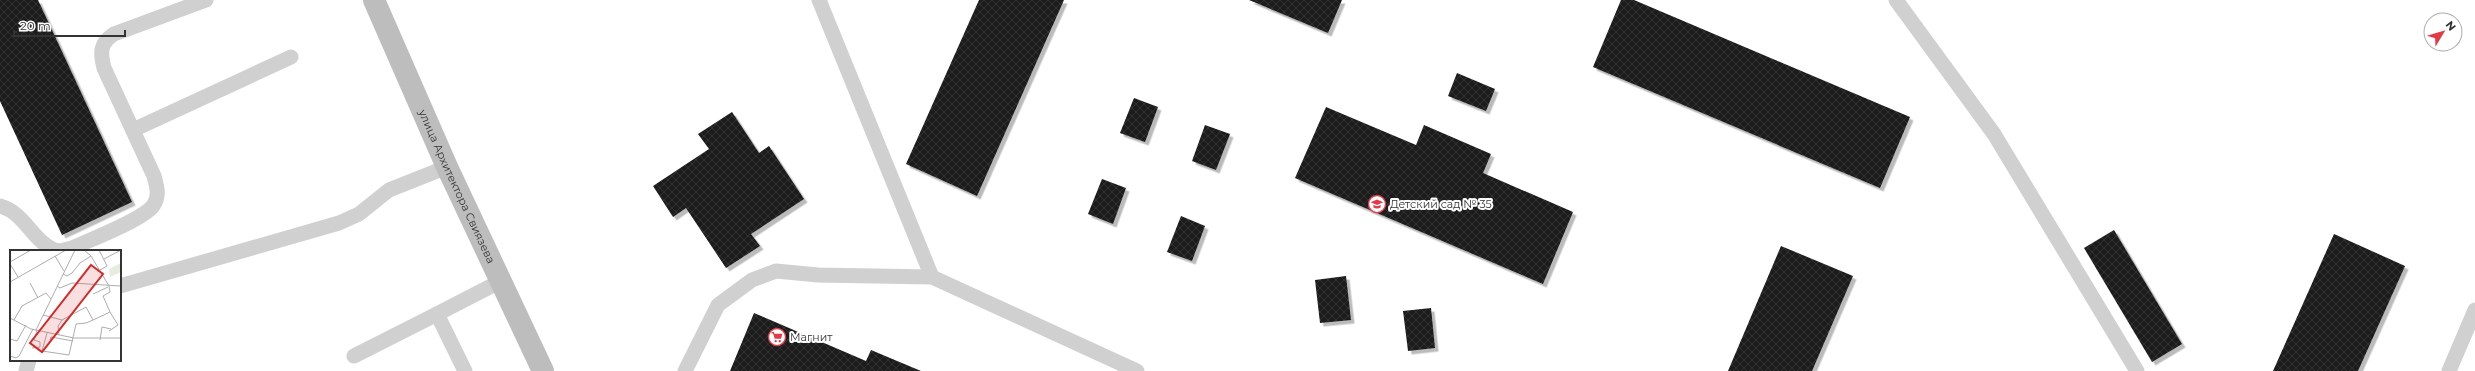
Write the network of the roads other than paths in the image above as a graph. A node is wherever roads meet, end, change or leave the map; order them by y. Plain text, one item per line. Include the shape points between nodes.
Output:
1 (206, 0) edge
2 (374, 0) edge
3 (819, 0) edge
4 (1896, 0) edge
5 (291, 57) dead end
6 (133, 130) junction
7 (447, 167) junction
8 (0, 206) edge
9 (54, 250) edge
10 (63, 250) edge
11 (932, 277) junction
12 (501, 281) junction
13 (121, 286) edge
14 (2475, 310) edge
15 (437, 314) junction
16 (354, 356) dead end
17 (29, 361) edge
18 (26, 371) edge
19 (465, 371) edge
20 (543, 371) edge
21 (685, 371) edge
22 (1137, 371) edge
23 (2137, 371) edge
24 (2450, 371) edge

1 - 6 lane via 114,34 105,40 100,52 104,68
2 - 7 main road, улица Архитектора Свиязева
3 - 11 lane
4 - 23 lane via 1994,134
5 - 6 lane
6 - 10 lane via 159,192 153,206 138,217
7 - 12 main road, улица Архитектора Свиязева
7 - 13 lane via 389,190 360,214 340,223
8 - 9 lane via 10,209 49,249
11 - 21 lane via 818,275 776,271 770,273 752,280 718,305
11 - 22 lane
12 - 15 lane
12 - 20 main road, улица Архитектора Свиязева
14 - 24 lane
15 - 16 lane
15 - 19 lane
17 - 18 lane

